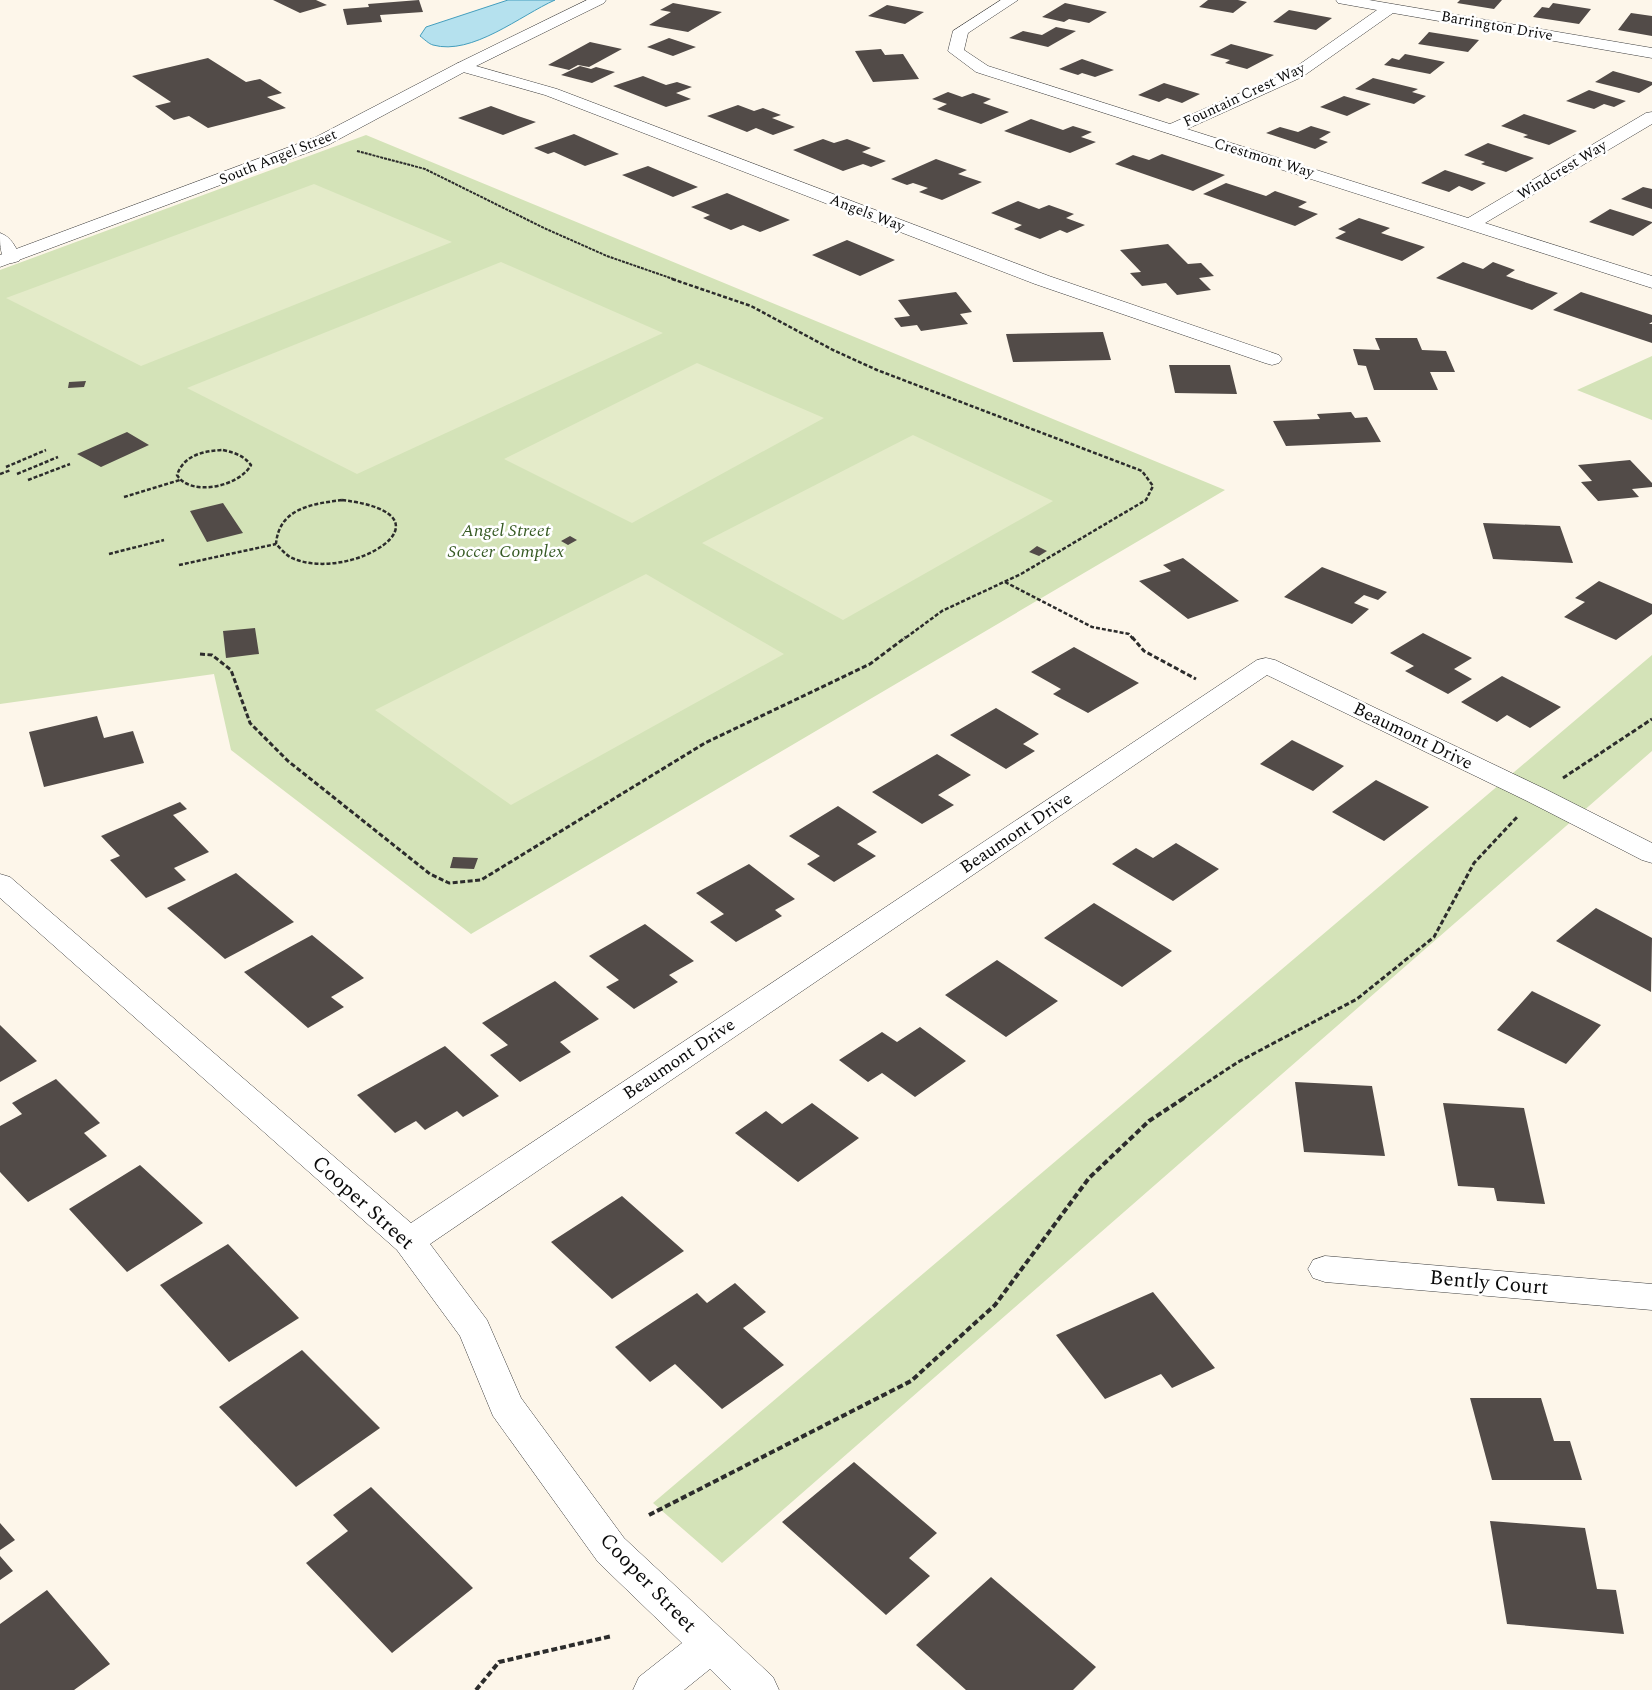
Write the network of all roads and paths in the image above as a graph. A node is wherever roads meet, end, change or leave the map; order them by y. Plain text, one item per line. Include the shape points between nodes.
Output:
1 (599, 0) edge
2 (1011, 0) edge
3 (1343, 0) edge
4 (1390, 8) junction
5 (1652, 53) edge
6 (462, 67) junction
7 (1652, 117) edge
8 (1172, 129) junction
9 (352, 150) dead end
10 (1472, 223) junction
11 (0, 239) edge
12 (4, 257) edge
13 (1652, 282) edge
14 (1272, 358) dead end
15 (46, 450) dead end
16 (58, 457) dead end
17 (70, 464) dead end
18 (6, 467) dead end
19 (11, 470) dead end
20 (0, 474) edge
21 (17, 474) dead end
22 (28, 480) dead end
23 (180, 480) junction
24 (124, 497) dead end
25 (164, 540) dead end
26 (276, 544) junction
27 (109, 554) dead end
28 (179, 565) dead end
29 (1005, 582) junction
30 (200, 654) dead end
31 (1204, 683) dead end
32 (1652, 720) edge
33 (1557, 782) dead end
34 (1520, 813) dead end
35 (1652, 854) edge
36 (0, 883) edge
37 (409, 1241) junction
38 (1325, 1269) dead end
39 (1652, 1297) edge
40 (649, 1515) dead end
41 (612, 1636) dead end
42 (710, 1646) junction
43 (476, 1690) edge
44 (653, 1690) edge
45 (759, 1690) edge

1 - 6 street, South Angel Street
2 - 8 street, Crestmont Way via 961,31 956,51 982,70
3 - 4 street, Barrington Drive
4 - 5 street, Barrington Drive
4 - 8 street, Fountain Crest Way via 1296,74
6 - 12 street, South Angel Street via 322,142
6 - 14 street, Angels Way via 551,92 1042,280
7 - 10 street, Windcrest Way
8 - 10 street, Crestmont Way
9 - 29 path via 425,169 607,256 751,306 877,370 1142,471 1153,486 1146,500
10 - 13 street, Crestmont Way
11 - 12 street
15 - 18 path
16 - 21 path
17 - 22 path
19 - 20 path
23 - 23 path via 177,468 182,462 209,451 234,452 248,459 251,465 242,477 222,485 197,486
23 - 24 path
25 - 27 path
26 - 26 path via 275,533 281,523 293,513 321,503 362,502 379,506 395,520 396,531 389,542 376,552 350,560 308,562 291,557
26 - 28 path
29 - 30 path via 942,611 870,664 704,743 481,880 465,882 449,883 430,874 288,761 250,723 231,670 212,654
29 - 31 path via 1092,627 1129,634 1144,651
32 - 33 path
34 - 40 path via 1474,863 1434,937 1357,999 1238,1062 1149,1121 1089,1178 995,1305 911,1381
35 - 37 street, Beaumont Drive via 1266,665
36 - 37 street, Cooper Street
37 - 42 street, Cooper Street via 475,1330 506,1406 611,1550
38 - 39 street, Bently Court
41 - 43 path via 500,1662
42 - 44 street
42 - 45 street, Cooper Street

